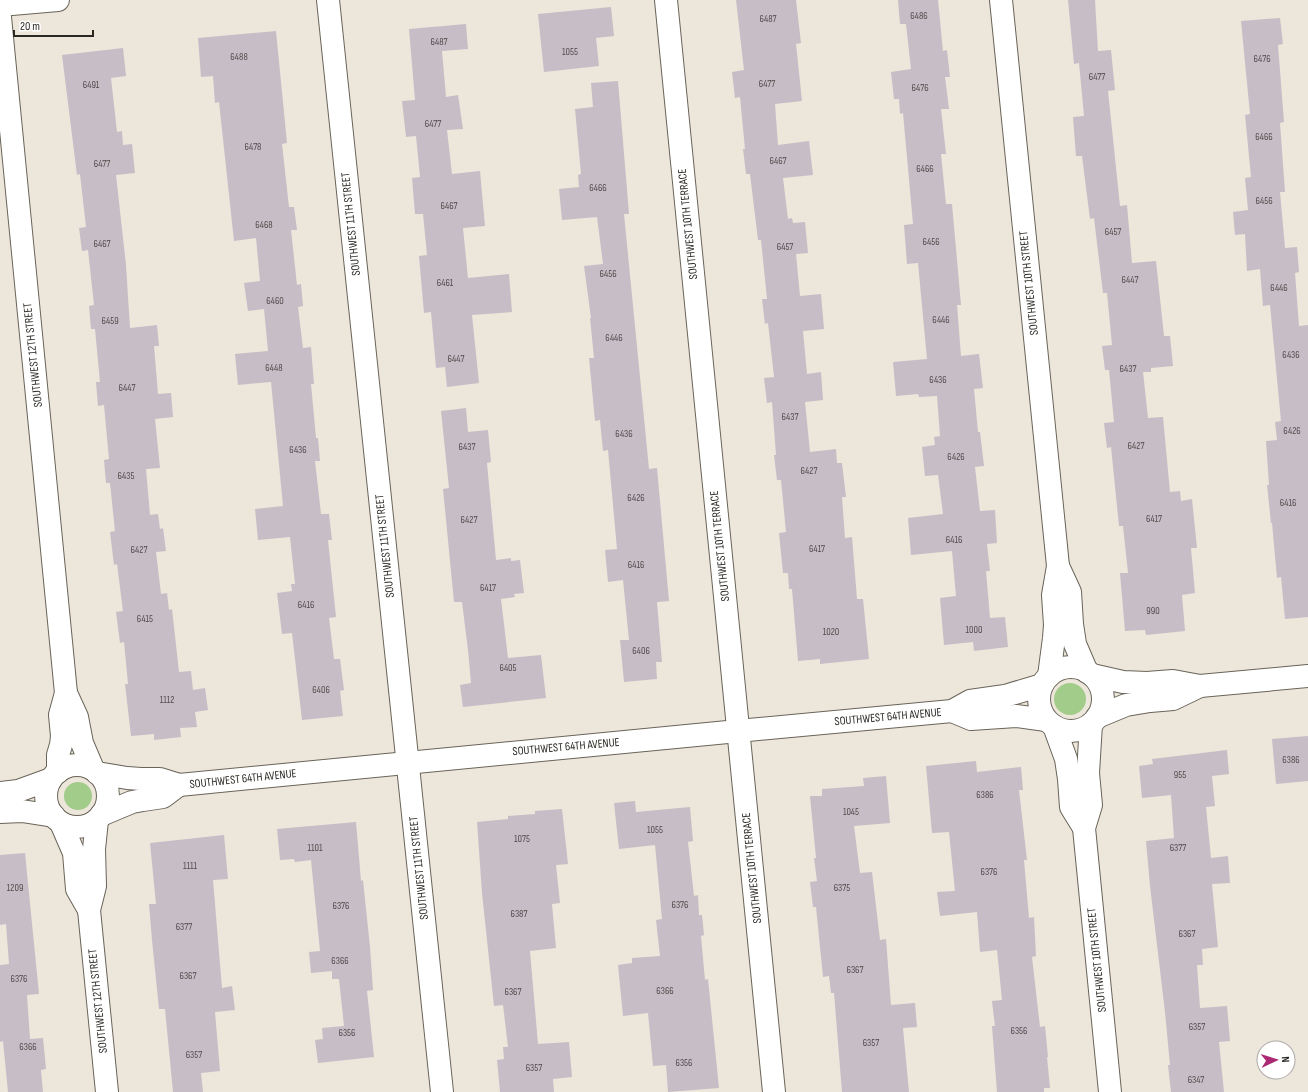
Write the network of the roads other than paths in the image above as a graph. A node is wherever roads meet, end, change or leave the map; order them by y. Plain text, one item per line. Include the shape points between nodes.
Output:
1 (58, 0) edge
2 (328, 0) edge
3 (666, 0) edge
4 (1000, 0) edge
5 (0, 6) edge
6 (0, 17) edge
7 (1058, 566) junction
8 (1089, 674) junction
9 (1308, 676) edge
10 (1046, 680) junction
11 (1200, 686) junction
12 (66, 693) junction
13 (952, 711) junction
14 (1094, 721) junction
15 (1050, 723) junction
16 (738, 730) junction
17 (408, 762) junction
18 (95, 771) junction
19 (55, 775) junction
20 (179, 785) junction
21 (0, 793) edge
22 (0, 812) edge
23 (99, 817) junction
24 (57, 819) junction
25 (1084, 828) junction
26 (89, 910) junction
27 (107, 1092) edge
28 (442, 1092) edge
29 (774, 1092) edge
30 (1110, 1092) edge

1 - 5 street
2 - 17 street, SOUTHWEST 11TH STREET
3 - 16 street, SOUTHWEST 10TH TERRACE
4 - 7 street, SOUTHWEST 10TH STREET
6 - 12 street, SOUTHWEST 12TH STREET
7 - 8 street, SOUTHWEST 10TH STREET via 1070,592 1075,644
7 - 10 street, SOUTHWEST 10TH STREET via 1052,594 1055,626
8 - 10 street via 1078,668 1067,668 1058,670
8 - 11 street via 1123,682 1173,681
8 - 14 street via 1097,682 1103,700
9 - 11 street
10 - 13 street, SOUTHWEST 64TH AVENUE via 1005,696 970,701
10 - 15 street via 1039,694 1039,703 1041,712
11 - 14 street via 1173,698 1126,705
12 - 18 street, SOUTHWEST 12TH STREET via 77,717 82,743
12 - 19 street, SOUTHWEST 12TH STREET via 60,714 62,736
13 - 15 street, SOUTHWEST 64TH AVENUE via 971,719 1016,716
13 - 16 street, SOUTHWEST 64TH AVENUE
14 - 15 street via 1082,729 1073,731 1063,730
14 - 25 street, SOUTHWEST 10TH STREET via 1088,773 1091,805
15 - 25 street, SOUTHWEST 10TH STREET via 1066,759 1071,806
16 - 17 street, SOUTHWEST 64TH AVENUE
16 - 29 street, SOUTHWEST 10TH TERRACE
17 - 20 street, SOUTHWEST 64TH AVENUE
17 - 28 street, SOUTHWEST 11TH STREET
18 - 19 street via 76,765 66,767
18 - 20 street, SOUTHWEST 64TH AVENUE via 127,778 160,778
18 - 23 street via 104,782 108,793 107,805
19 - 21 street via 18,791
19 - 24 street via 48,788 47,797 49,807
20 - 23 street, SOUTHWEST 64TH AVENUE via 163,798 132,802
22 - 24 street via 22,811
23 - 24 street via 87,826 81,827 71,826
23 - 26 street, SOUTHWEST 12TH STREET via 93,863 95,886
24 - 26 street, SOUTHWEST 12TH STREET via 74,853 77,889
25 - 30 street, SOUTHWEST 10TH STREET
26 - 27 street, SOUTHWEST 12TH STREET

